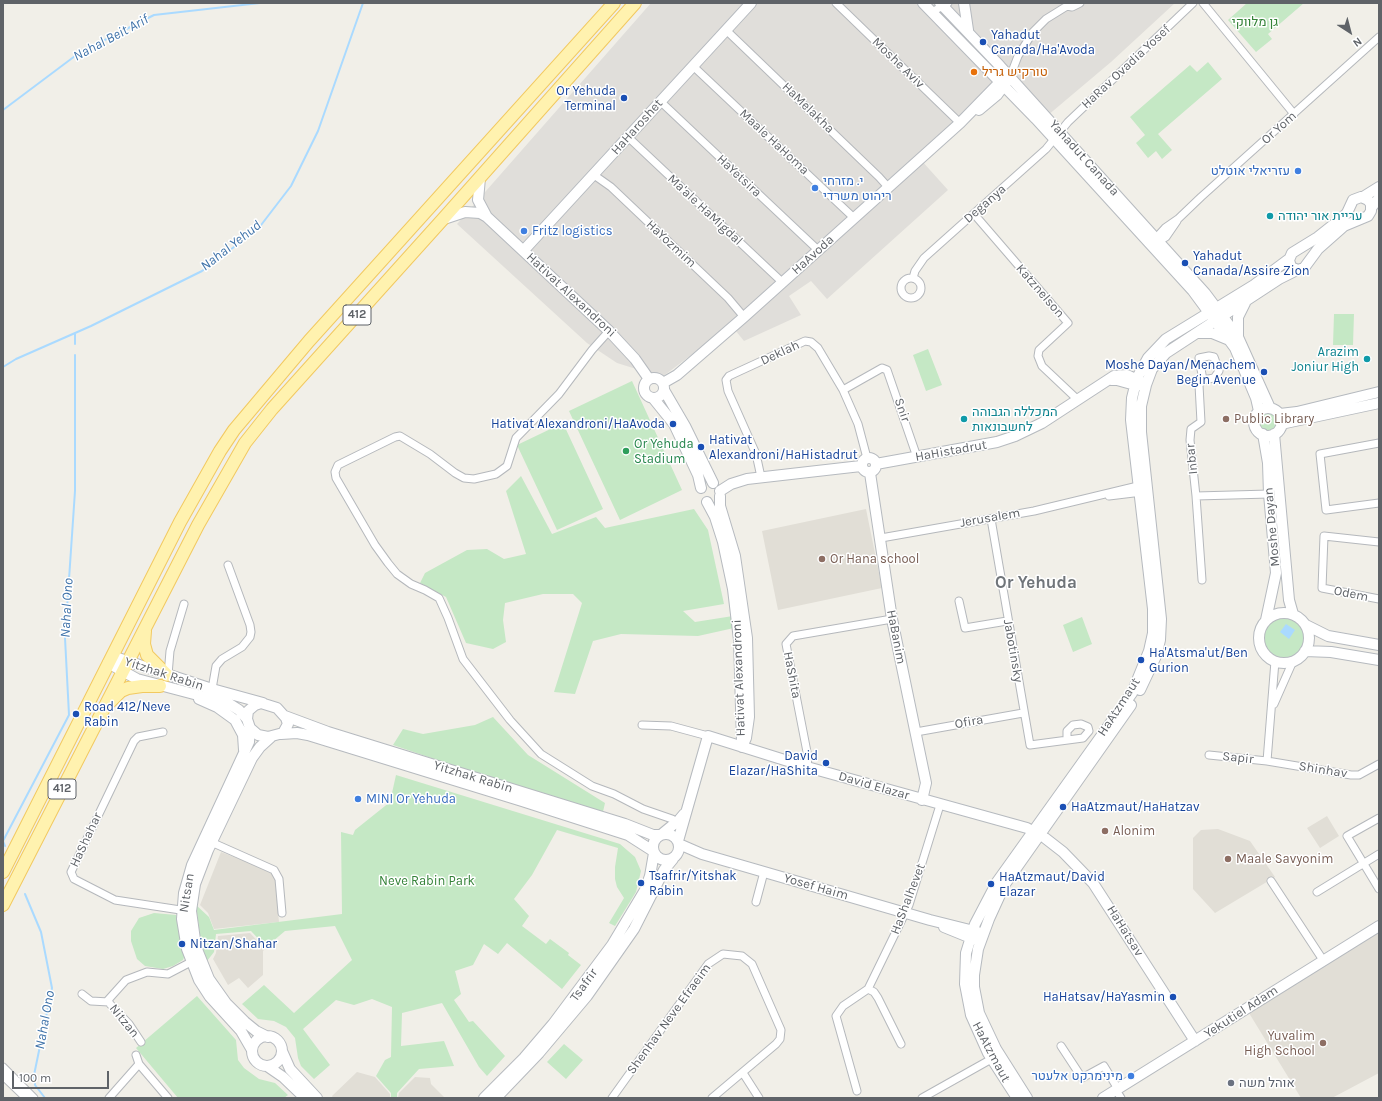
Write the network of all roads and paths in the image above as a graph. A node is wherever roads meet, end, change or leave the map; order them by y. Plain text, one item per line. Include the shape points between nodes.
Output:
1 (614, 3) edge
2 (635, 3) edge
3 (750, 3) edge
4 (836, 3) edge
5 (923, 3) edge
6 (964, 3) edge
7 (1080, 3) edge
8 (1193, 3) edge
9 (1202, 3) edge
10 (940, 5) edge
11 (1067, 5) edge
12 (726, 30) junction
13 (968, 30) junction
14 (1379, 37) edge
15 (693, 66) junction
16 (1010, 77) junction
17 (1003, 84) junction
18 (660, 101) junction
19 (1294, 114) junction
20 (960, 122) junction
21 (1057, 135) junction
22 (628, 137) junction
23 (594, 175) junction
24 (480, 178) junction
25 (1379, 187) edge
26 (888, 188) junction
27 (1363, 198) junction
28 (1379, 198) edge
29 (1372, 208) junction
30 (974, 214) junction
31 (487, 217) junction
32 (854, 218) junction
33 (443, 220) junction
34 (1156, 241) junction
35 (524, 250) junction
36 (818, 250) junction
37 (1289, 259) junction
38 (1297, 270) junction
39 (913, 278) dead end
40 (782, 282) junction
41 (1205, 293) junction
42 (1234, 297) junction
43 (1245, 303) junction
44 (1213, 309) junction
45 (744, 316) junction
46 (1220, 319) junction
47 (609, 331) junction
48 (1196, 333) junction
49 (1234, 339) junction
50 (649, 379) junction
51 (1203, 380) dead end
52 (1136, 382) junction
53 (1146, 385) junction
54 (663, 387) junction
55 (843, 390) junction
56 (1379, 392) edge
57 (654, 398) junction
58 (1078, 400) junction
59 (1379, 403) edge
60 (1270, 408) junction
61 (1259, 411) junction
62 (1280, 419) junction
63 (1263, 434) junction
64 (1274, 434) junction
65 (1379, 443) edge
66 (917, 457) junction
67 (864, 462) junction
68 (876, 464) junction
69 (870, 473) junction
70 (761, 477) junction
71 (701, 488) junction
72 (717, 488) junction
73 (1142, 489) junction
74 (1269, 494) junction
75 (1196, 496) junction
76 (706, 502) junction
77 (1379, 503) edge
78 (991, 519) junction
79 (881, 538) junction
80 (1379, 542) edge
81 (228, 565) dead end
82 (1202, 580) dead end
83 (1379, 599) edge
84 (959, 600) dead end
85 (184, 604) dead end
86 (1293, 614) junction
87 (892, 619) junction
88 (1266, 620) junction
89 (1008, 621) junction
90 (147, 623) junction
91 (1306, 625) junction
92 (1379, 645) edge
93 (1305, 651) junction
94 (110, 660) junction
95 (1379, 660) edge
96 (1275, 661) junction
97 (1293, 661) junction
98 (125, 667) junction
99 (168, 675) junction
100 (160, 686) junction
101 (177, 689) junction
102 (212, 689) junction
103 (263, 703) junction
104 (1272, 710) junction
105 (1023, 713) junction
106 (100, 714) junction
107 (285, 716) junction
108 (248, 724) junction
109 (642, 725) dead end
110 (163, 732) dead end
111 (916, 732) junction
112 (281, 734) junction
113 (708, 736) junction
114 (271, 737) junction
115 (1066, 740) dead end
116 (742, 747) junction
117 (244, 754) junction
118 (1209, 755) dead end
119 (1267, 761) junction
120 (1378, 765) edge
121 (808, 767) junction
122 (922, 800) junction
123 (940, 805) junction
124 (1379, 818) edge
125 (679, 825) junction
126 (1036, 833) junction
127 (662, 835) junction
128 (211, 842) junction
129 (678, 842) junction
130 (653, 852) junction
131 (702, 854) junction
132 (1379, 854) edge
133 (674, 859) junction
134 (1363, 864) junction
135 (3, 872) edge
136 (764, 872) junction
137 (1272, 881) dead end
138 (1379, 889) edge
139 (1317, 892) dead end
140 (756, 902) dead end
141 (3, 905) edge
142 (187, 911) junction
143 (282, 913) dead end
144 (906, 913) junction
145 (1379, 926) edge
146 (971, 934) junction
147 (982, 937) junction
148 (1323, 960) junction
149 (191, 962) junction
150 (868, 989) junction
151 (82, 994) dead end
152 (109, 1002) junction
153 (268, 1037) junction
154 (141, 1042) dead end
155 (1195, 1042) junction
156 (901, 1044) dead end
157 (1061, 1046) dead end
158 (252, 1050) junction
159 (282, 1051) junction
160 (136, 1055) dead end
161 (996, 1057) junction
162 (139, 1064) junction
163 (267, 1066) junction
164 (3, 1067) edge
165 (743, 1073) junction
166 (3, 1076) edge
167 (857, 1092) dead end
168 (1118, 1092) edge
169 (26, 1098) edge
170 (34, 1098) edge
171 (109, 1098) edge
172 (168, 1098) edge
173 (304, 1098) edge
174 (317, 1098) edge
175 (484, 1098) edge
176 (496, 1098) edge
177 (612, 1098) edge
178 (712, 1098) edge
179 (759, 1098) edge
180 (922, 1098) edge
181 (1017, 1098) edge
182 (1027, 1098) edge
183 (1103, 1098) edge

1 - 94 main road, 412 via 309,341 234,430 193,499
2 - 24 main road, 412
3 - 12 street, HaHaroshet
4 - 20 street, Moshe Aviv
5 - 10 street, Yahadut Canada
6 - 13 street
7 - 11 street via 1075,7
8 - 21 street, HaRav Ovadia Yosef
9 - 19 street
10 - 13 street, Yahadut Canada
10 - 17 street, Yahadut Canada
11 - 16 street via 1046,19 1033,32 1018,56
12 - 15 street, HaHaroshet
12 - 26 street, HaMelakha
13 - 16 street, Yahadut Canada
14 - 19 street, Or Yom
15 - 18 street, HaHaroshet
15 - 32 street, Maale HaHoma
16 - 17 street, HaAvoda
16 - 21 street, Yahadut Canada
17 - 20 street, HaAvoda
17 - 21 street, Yahadut Canada
18 - 22 street, HaHaroshet
18 - 36 street, HaYetsira
19 - 34 street, Or Yom via 1201,197 1178,219 1170,232
20 - 26 street, HaAvoda
21 - 30 street, Deganya via 1040,154
21 - 34 street, Yahadut Canada
22 - 23 street, HaHaroshet
22 - 40 street, Ma'ale HaMigdal
23 - 35 street, HaHaroshet
23 - 45 street, HaYozmim via 639,213
24 - 31 street, Hativat Alexandroni via 478,200
24 - 33 main road, 412
25 - 27 street
26 - 32 street, HaAvoda
27 - 29 street via 1369,201
27 - 37 street, HaAtzmaut via 1353,200 1345,216 1294,252
28 - 29 street, HaAtzmaut
29 - 38 street, HaAtzmaut via 1367,217 1344,226 1318,249 1304,268
30 - 39 street, Deganya via 924,258 915,270
30 - 58 street, Katznelson via 1068,323 1039,350 1038,356 1042,366
31 - 33 street, Hativat Alexandroni via 465,212
31 - 35 street, Hativat Alexandroni
32 - 36 street, HaAvoda
33 - 90 main road, 412 via 257,427 214,495
34 - 41 street, Yahadut Canada
34 - 44 street, Yahadut Canada
35 - 47 street, Hativat Alexandroni
36 - 40 street, HaAvoda
37 - 38 street via 1290,266
37 - 42 street, HaAtzmaut
38 - 43 street, HaAtzmaut via 1279,279
40 - 45 street, HaAvoda
41 - 42 street via 1222,298
41 - 44 street, Yahadut Canada
42 - 44 street, HaAtzmaut
43 - 46 street, HaAtzmaut
43 - 49 street via 1238,317
44 - 46 street
44 - 52 street, HaAtzmaut via 1155,348
45 - 54 street, HaAvoda
46 - 48 street, HaAtzmaut
46 - 49 street
47 - 50 street, Hativat Alexandroni via 635,359
47 - 125 street via 559,394 516,438 507,466 496,474 464,478 400,436 338,465 335,472 336,478 375,545 397,574 439,598 463,658 510,720 541,754 592,786
48 - 49 street via 1212,333
48 - 53 street, HaAtzmaut via 1158,360
49 - 60 street
49 - 61 street
50 - 54 street via 655,378
50 - 57 street via 644,384 644,390 647,396
51 - 75 street, Inbar via 1199,385 1201,422 1191,429 1190,440
52 - 53 street, HaHistadrut
52 - 58 street, HaHistadrut via 1105,382
52 - 73 street, HaAtzmaut via 1131,420
53 - 73 street, HaAtzmaut via 1140,422
54 - 57 street via 660,396
54 - 72 street, Hativat Alexandroni
55 - 66 street, Snir via 882,368 887,370
55 - 67 street, Deklah via 858,424
55 - 70 street, Deklah via 818,348 805,341 729,376 726,385 752,443
56 - 62 street via 1297,412
57 - 71 street via 674,424 698,475
58 - 66 street, HaHistadrut via 1042,423 1015,436
59 - 62 street
60 - 61 street
60 - 62 street
61 - 63 street via 1254,423
62 - 64 street
63 - 64 street
63 - 74 street, Moshe Dayan
64 - 86 street, Moshe Dayan via 1289,600
65 - 77 street via 1320,454 1326,510
66 - 68 street, HaHistadrut
67 - 68 street via 873,459
67 - 69 street via 864,471
67 - 70 street
68 - 69 street via 875,470
69 - 79 street, HaBanim
70 - 72 street
71 - 72 street via 705,484
71 - 76 street via 700,495
72 - 76 street via 716,501
72 - 116 street, Hativat Alexandroni via 735,556 747,638 750,717
73 - 78 street, Jerusalem
73 - 126 street, HaAtzmaut via 1154,614 1149,651 1132,693
74 - 75 street
74 - 88 street, Moshe Dayan via 1276,572
75 - 82 street, Inbar
76 - 116 street, Hativat Alexandroni via 715,517 727,558 736,609
78 - 79 street, Jerusalem
78 - 89 street, Jabotinsky
79 - 87 street, HaBanim
80 - 83 street, Odem via 1324,536 1322,588
81 - 102 street via 251,632 242,647 222,659 216,666
84 - 89 street via 965,628
85 - 99 street via 170,651
86 - 88 street via 1285,612
86 - 91 street
87 - 111 street, HaBanim
87 - 121 street, HaShita via 792,636 786,644
88 - 96 street via 1259,639 1265,654
89 - 105 street, Jabotinsky
90 - 98 main road, 412
90 - 99 main road via 144,644 147,655
91 - 92 street via 1328,636
91 - 93 street via 1308,642
93 - 95 street via 1331,652
93 - 97 street
94 - 98 street, Yitzhak Rabin
94 - 135 main road, 412
96 - 97 street
96 - 104 street
97 - 104 street
98 - 99 street, Yitzhak Rabin
98 - 100 street, Yitzhak Rabin via 137,679
98 - 106 main road, 412
99 - 102 street, Yitzhak Rabin
100 - 101 street, Yitzhak Rabin
100 - 106 main road via 125,689 116,695
101 - 108 street, Yitzhak Rabin via 228,703 239,710
101 - 117 street via 231,716 243,735
102 - 103 street, Yitzhak Rabin
103 - 107 street via 277,708
103 - 108 street via 250,708
104 - 119 street
105 - 111 street, Ofira
105 - 115 street, Jabotinsky via 1030,745
106 - 141 main road, 412
107 - 112 street via 288,724
107 - 127 street, Yitzhak Rabin via 653,835
108 - 114 street via 258,735
108 - 117 street, Nitsan via 251,737
109 - 113 street via 671,726
110 - 142 street, HaShahar via 138,737 134,741 70,872 74,879 106,897 123,902
111 - 122 street, HaBanim via 926,783
112 - 114 street
112 - 130 street, Yitzhak Rabin via 297,733 314,737 522,800 628,835
113 - 116 street, David Elazar
113 - 125 street
114 - 128 street, Nitsan via 252,758
116 - 121 street, David Elazar
117 - 142 street, Nitsan via 194,860 185,888
118 - 119 street, Sapir
119 - 120 street, Shinhav via 1351,775 1359,775
121 - 122 street, David Elazar
122 - 123 street, David Elazar
123 - 126 street, David Elazar via 1021,826
123 - 144 street, HaShalhevet
124 - 134 street via 1347,836
125 - 127 street
125 - 129 street
126 - 146 street, HaAtzmaut via 997,882
126 - 147 street, HaAtzmaut via 1005,884
126 - 155 street, HaHatsav via 1063,852 1093,883
127 - 129 street via 672,835
127 - 130 street via 654,841
128 - 142 street, Nitsan
128 - 143 street via 274,870 279,879
129 - 131 street, Yosef Haim
129 - 133 street via 679,851
130 - 133 street via 662,860
130 - 175 street, Tsafrir via 650,876 645,890 612,945 553,1024
131 - 133 street, Yosef Haim via 688,854
131 - 136 street, Yosef Haim
132 - 134 street
133 - 176 street, Tsafrir via 664,870 634,928 596,984 539,1053
134 - 138 street
134 - 139 street
136 - 140 street
136 - 144 street, Yosef Haim
137 - 148 street
142 - 149 street, Nitsan via 185,941
142 - 153 street, Nitsan via 196,948 209,979 226,1003 245,1022
144 - 146 street, Yosef Haim
144 - 150 street, HaShalhevet
145 - 148 street, Yekutiel Adam
146 - 147 street, Yosef Haim
146 - 161 street, HaAtzmaut via 964,963 966,995 971,1016
147 - 161 street, HaAtzmaut via 974,975 976,1000
148 - 155 street, Yekutiel Adam
149 - 152 street, Nitzan via 168,974 147,972 126,980
149 - 158 street, Nitsan via 205,990 241,1031
150 - 156 street via 878,998
150 - 167 street, HaShalhevet via 843,1006 836,1016
151 - 152 street via 91,1002
152 - 154 street, Nitzan
153 - 158 street via 257,1040
153 - 159 street via 279,1042
155 - 168 street, Yekutiel Adam
157 - 168 street via 1082,1078 1104,1066
158 - 163 street via 257,1062
159 - 163 street via 277,1062
159 - 174 street via 290,1069
160 - 162 street
161 - 180 street
161 - 181 street, HaAtzmaut
161 - 182 street, HaAtzmaut
162 - 171 street
162 - 172 street
163 - 173 street via 283,1077
164 - 170 street
165 - 177 street, Shenhav Neve Efraeim via 776,1044 780,1039 781,1030 750,961 742,956 723,954 708,964
165 - 178 street, Shenhav Neve Efraeim
165 - 179 street
166 - 169 street
168 - 183 street, Yekutiel Adam

